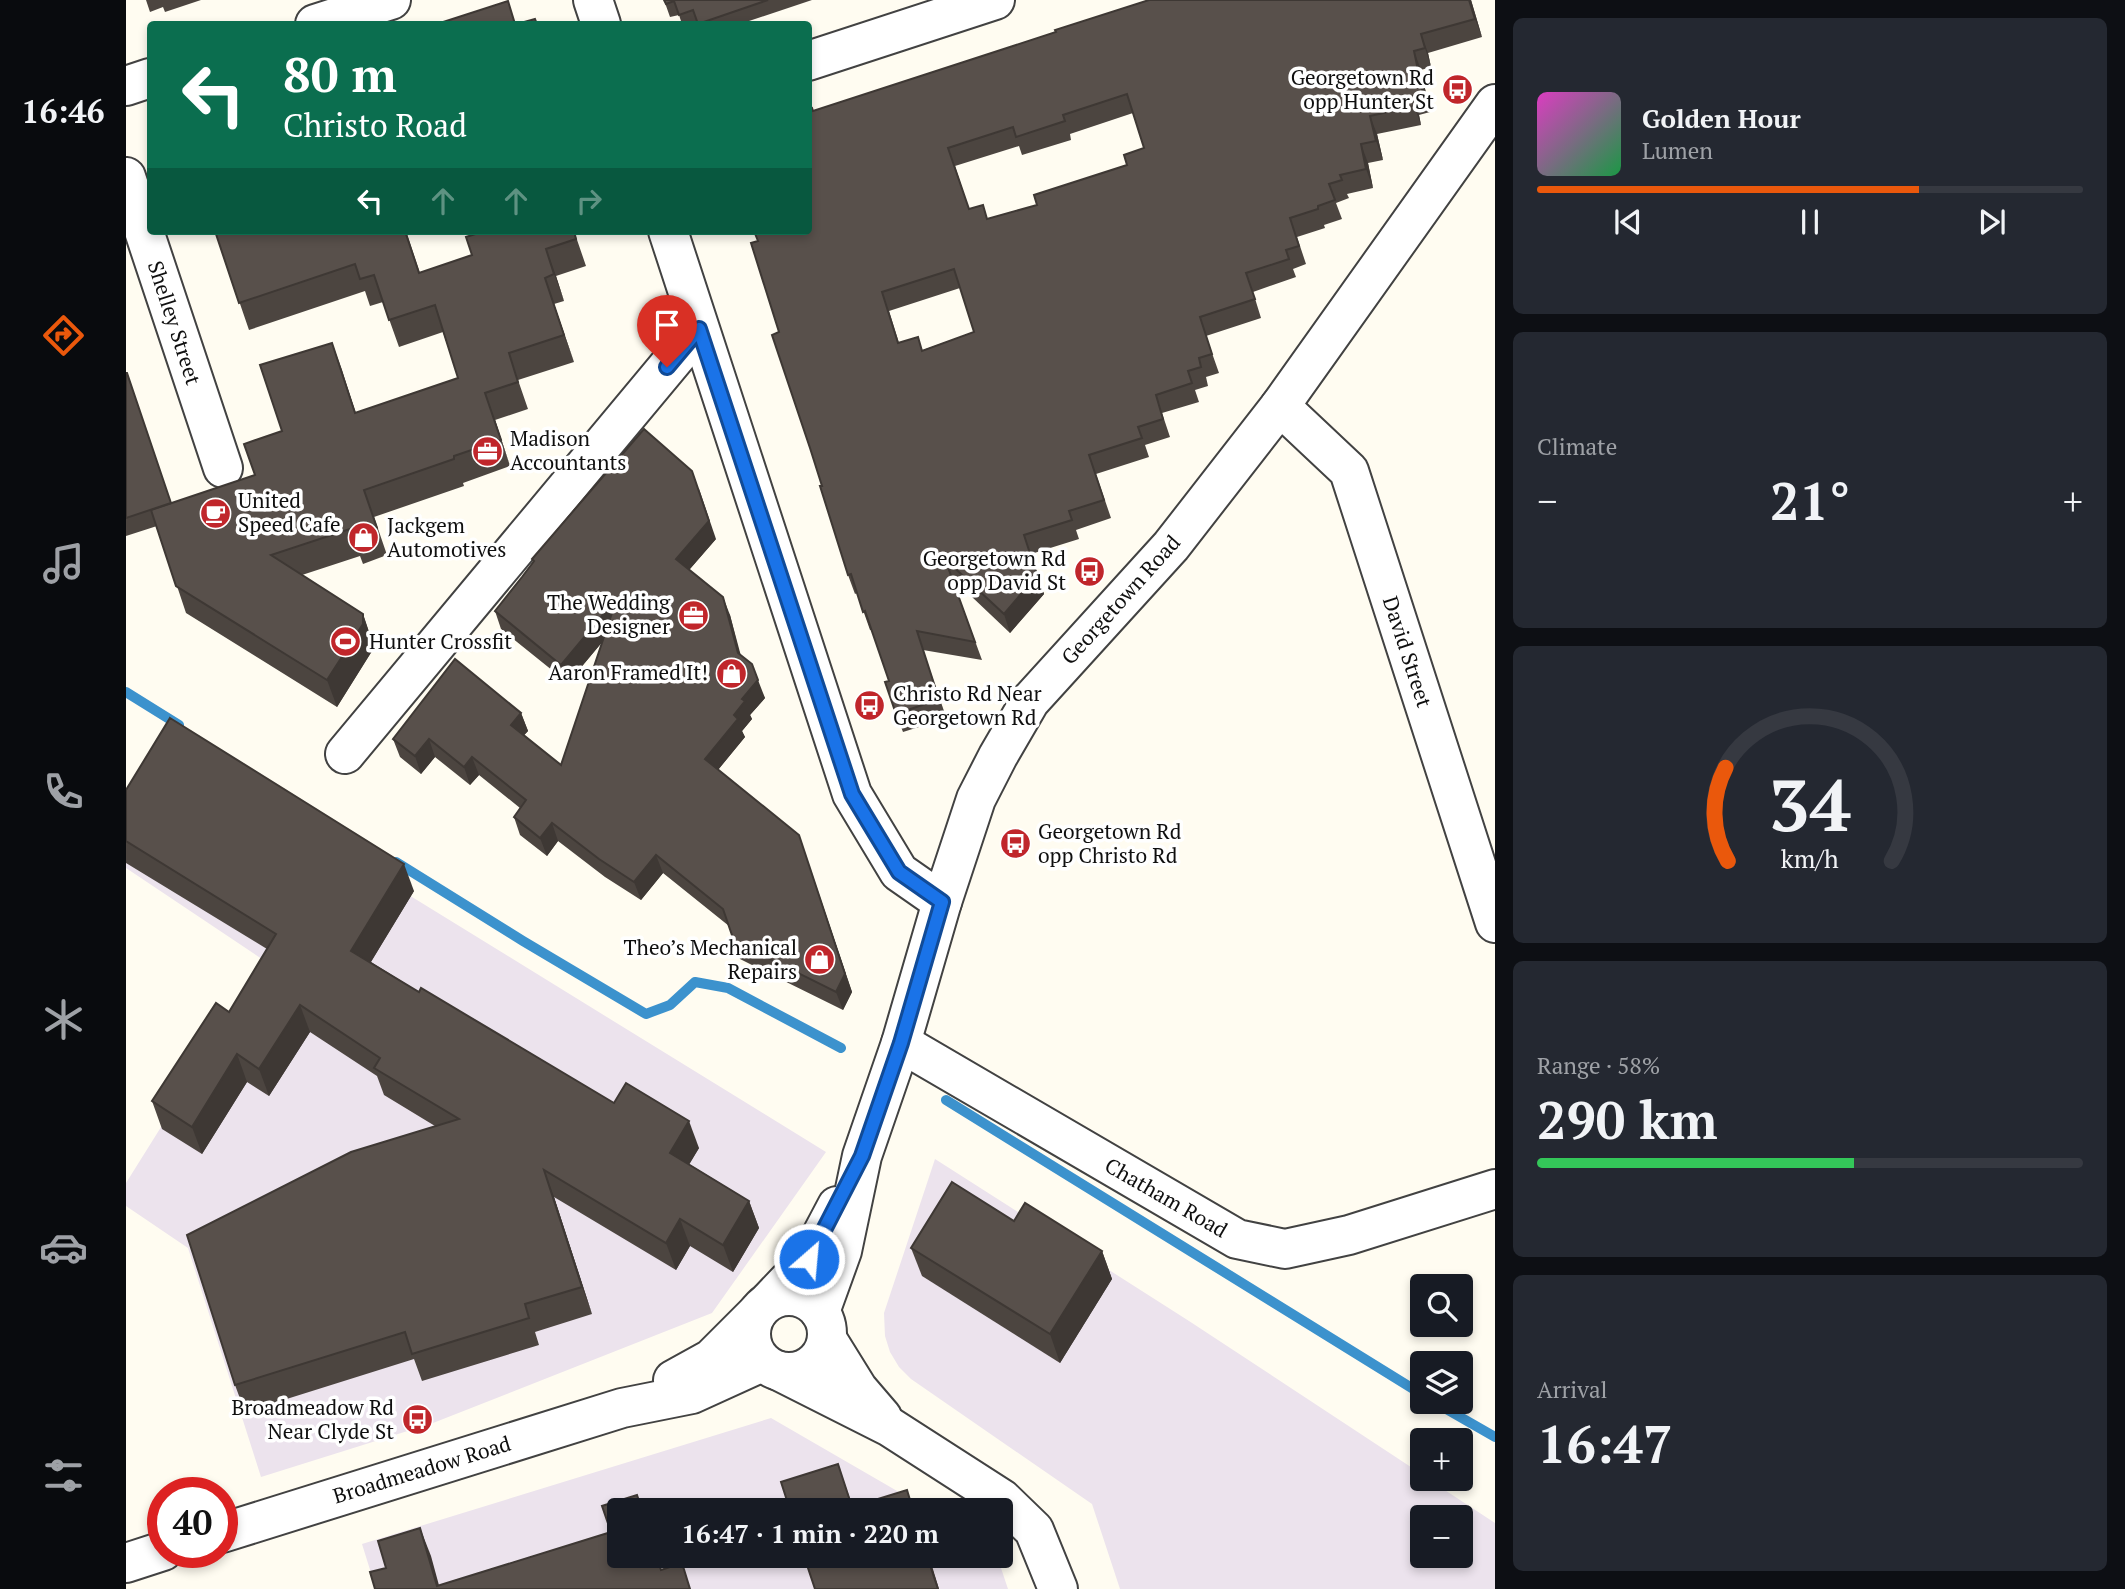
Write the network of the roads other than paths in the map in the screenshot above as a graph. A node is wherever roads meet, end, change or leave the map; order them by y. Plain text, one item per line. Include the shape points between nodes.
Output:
1 (391, 0) edge
2 (593, 0) edge
3 (995, 0) edge
4 (324, 21) edge
5 (600, 21) edge
6 (812, 60) edge
7 (147, 79) edge
8 (126, 86) edge
9 (1495, 104) edge
10 (126, 177) edge
11 (669, 235) edge
12 (699, 329) junction
13 (1280, 406) junction
14 (223, 468) dead end
15 (345, 754) dead end
16 (942, 902) junction
17 (1495, 923) edge
18 (901, 1043) junction
19 (862, 1156) junction
20 (1495, 1189) edge
21 (763, 1307) junction
22 (823, 1326) junction
23 (771, 1367) junction
24 (622, 1408) junction
25 (890, 1427) junction
26 (238, 1528) edge
27 (147, 1556) edge
28 (126, 1563) edge
29 (1058, 1589) edge

1 - 4 street
2 - 5 street
3 - 6 street
7 - 8 street
9 - 13 street, Georgetown Road
10 - 14 street, Shelley Street
11 - 12 street
12 - 15 street
12 - 16 street via 852,794 899,872
13 - 16 street, Georgetown Road via 1171,546 1030,701 976,799
13 - 17 street, David Street via 1349,471
16 - 18 street, Georgetown Road
18 - 19 street, Georgetown Road
18 - 20 street, Chatham Road via 1237,1239 1285,1249 1349,1235
19 - 21 street, Georgetown Road via 809,1259
19 - 22 street, Georgetown Road
21 - 22 street via 788,1296 798,1297 807,1300
21 - 23 street via 750,1338 752,1347
21 - 24 street, Broadmeadow Road via 711,1359
22 - 23 street via 821,1356 814,1363 798,1372
22 - 25 street via 858,1389
23 - 24 street, Broadmeadow Road via 692,1394
23 - 25 street
24 - 26 street, Broadmeadow Road
25 - 29 street via 1002,1499 1034,1530
27 - 28 street

